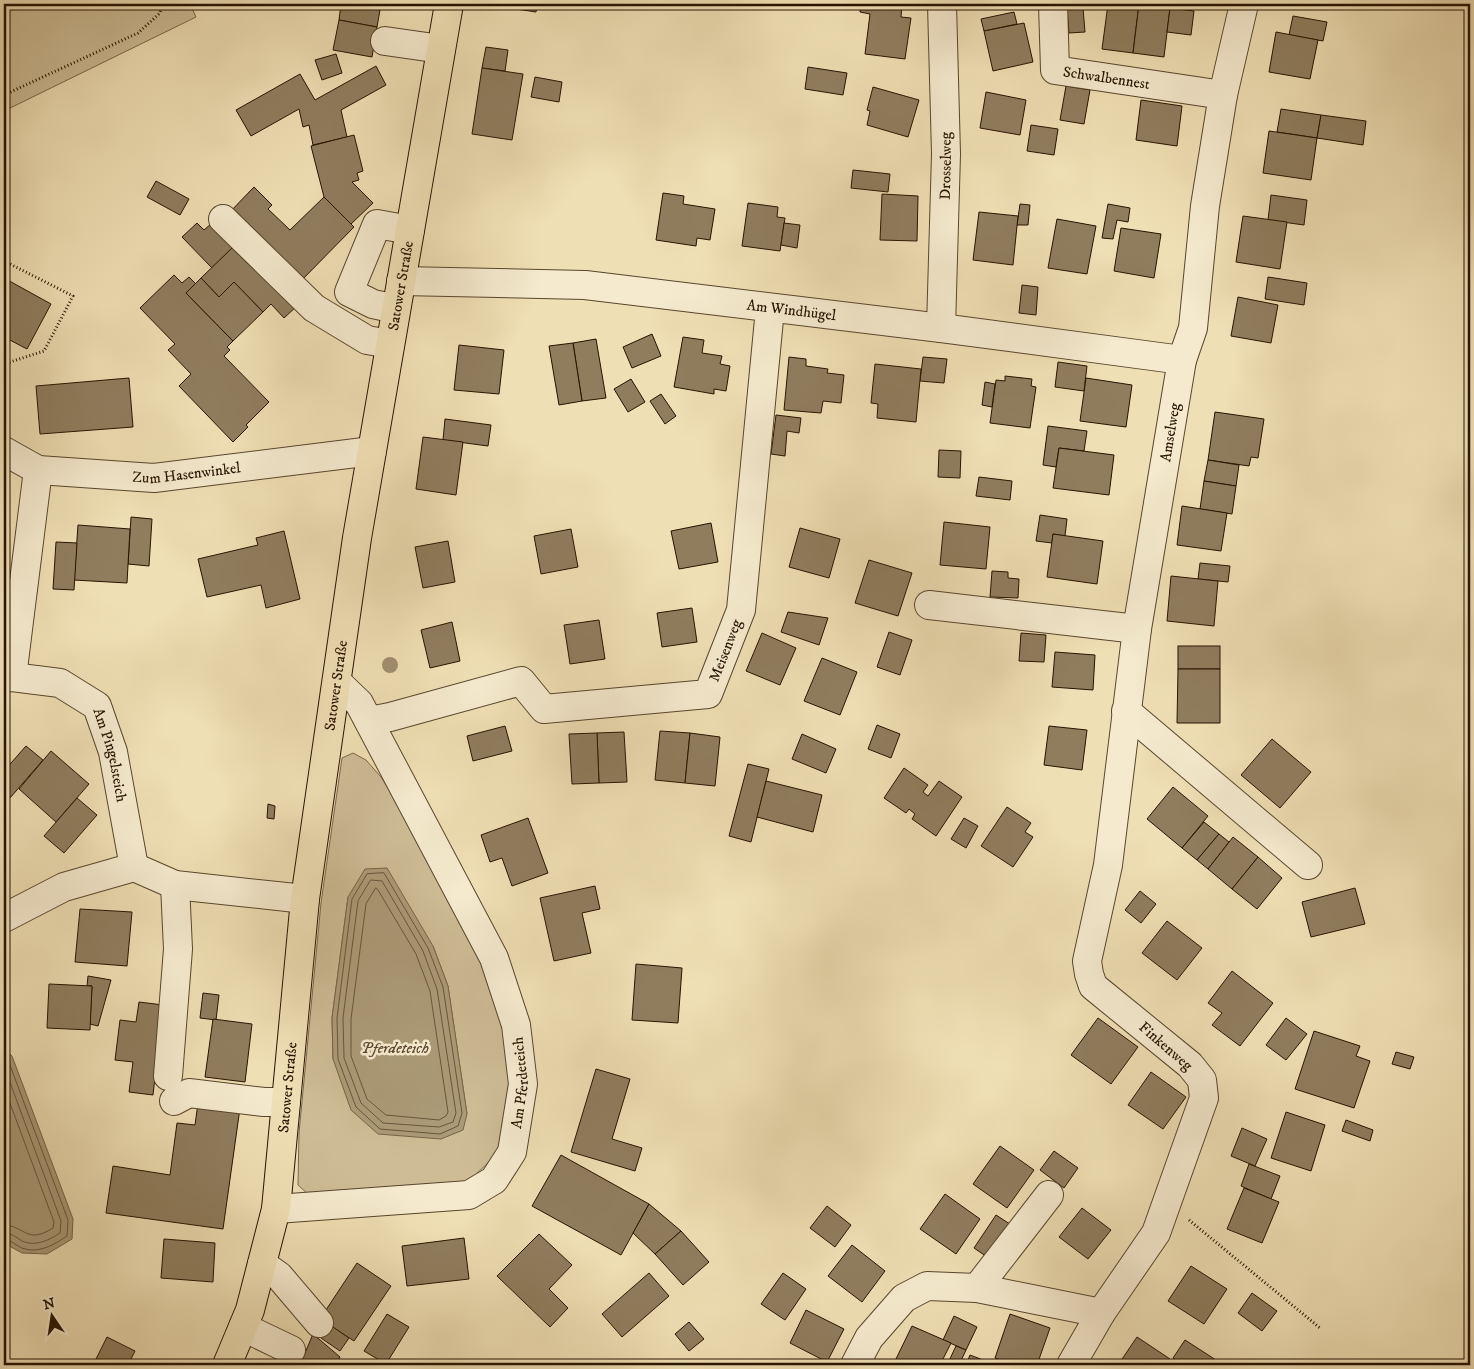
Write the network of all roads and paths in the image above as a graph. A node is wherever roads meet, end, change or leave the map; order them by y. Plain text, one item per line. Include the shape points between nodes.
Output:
1 (162, 4) edge
2 (449, 4) edge
3 (942, 4) edge
4 (1053, 4) edge
5 (1244, 4) edge
6 (385, 41) dead end
7 (441, 49) junction
8 (4, 95) edge
9 (1223, 96) junction
10 (223, 219) dead end
11 (410, 230) junction
12 (4, 261) edge
13 (401, 282) junction
14 (396, 309) junction
15 (770, 309) junction
16 (941, 328) junction
17 (390, 344) junction
18 (1182, 360) junction
19 (4, 364) edge
20 (4, 451) edge
21 (372, 451) junction
22 (38, 470) junction
23 (928, 605) dead end
24 (1137, 629) junction
25 (8, 678) edge
26 (337, 682) junction
27 (1126, 710) junction
28 (369, 721) junction
29 (1308, 864) dead end
30 (1108, 865) joint
31 (134, 867) junction
32 (175, 885) junction
33 (305, 899) junction
34 (4, 918) edge
35 (286, 1102) junction
36 (1049, 1195) dead end
37 (1167, 1202) junction
38 (276, 1209) junction
39 (262, 1264) junction
40 (977, 1288) junction
41 (1101, 1314) junction
42 (319, 1323) dead end
43 (243, 1327) junction
44 (1320, 1328) dead end
45 (292, 1350) dead end
46 (226, 1365) edge
47 (855, 1365) edge
48 (1071, 1365) edge

1 - 8 path via 160,13 138,33
2 - 7 main road, Satower Straße
3 - 16 street, Drosselweg via 946,154
4 - 9 street, Schwalbennest via 1055,70
5 - 9 street, Amselweg
6 - 7 street
7 - 11 main road, Satower Straße
9 - 18 street, Amselweg via 1205,206 1193,328
10 - 17 street via 314,308 367,340
11 - 13 main road, Satower Straße
11 - 14 street via 377,224 349,292 373,304
12 - 19 path via 73,296 44,351
13 - 14 main road, Satower Straße
13 - 15 street, Am Windhügel via 585,286
14 - 17 main road, Satower Straße
15 - 16 street, Am Windhügel
15 - 28 street, Meisenweg via 741,610 708,694 544,709 521,681
16 - 18 street, Am Windhügel
17 - 21 main road, Satower Straße
18 - 24 street, Amselweg
20 - 22 street, Zum Hasenwinkel
21 - 22 street, Zum Hasenwinkel via 154,478
21 - 26 main road, Satower Straße
22 - 25 street, Am Pingelsteich
23 - 24 street
24 - 27 street, Amselweg
25 - 31 street, Am Pingelsteich via 60,683 96,706 113,752
26 - 28 street, Am Pferdeteich via 359,703
26 - 33 main road, Satower Straße
27 - 29 street
27 - 30 street, Amselweg
28 - 38 street, Am Pferdeteich via 494,958 516,1025 524,1084 512,1152 494,1180 469,1195
30 - 37 street, Finkenweg via 1087,961 1093,986 1190,1065 1202,1080 1204,1098
31 - 32 street
31 - 34 street via 64,887
32 - 33 street
32 - 35 street via 178,949 171,1089
33 - 35 main road, Satower Straße
35 - 38 main road, Satower Straße
36 - 40 street
37 - 41 street, Finkenweg via 1156,1233
37 - 44 path
38 - 39 main road, Satower Straße
39 - 42 street via 279,1276
39 - 43 main road, Satower Straße
40 - 41 street
40 - 47 street via 927,1286 904,1298 869,1338
41 - 48 street, Finkenweg
43 - 45 street
43 - 46 main road, Satower Straße

